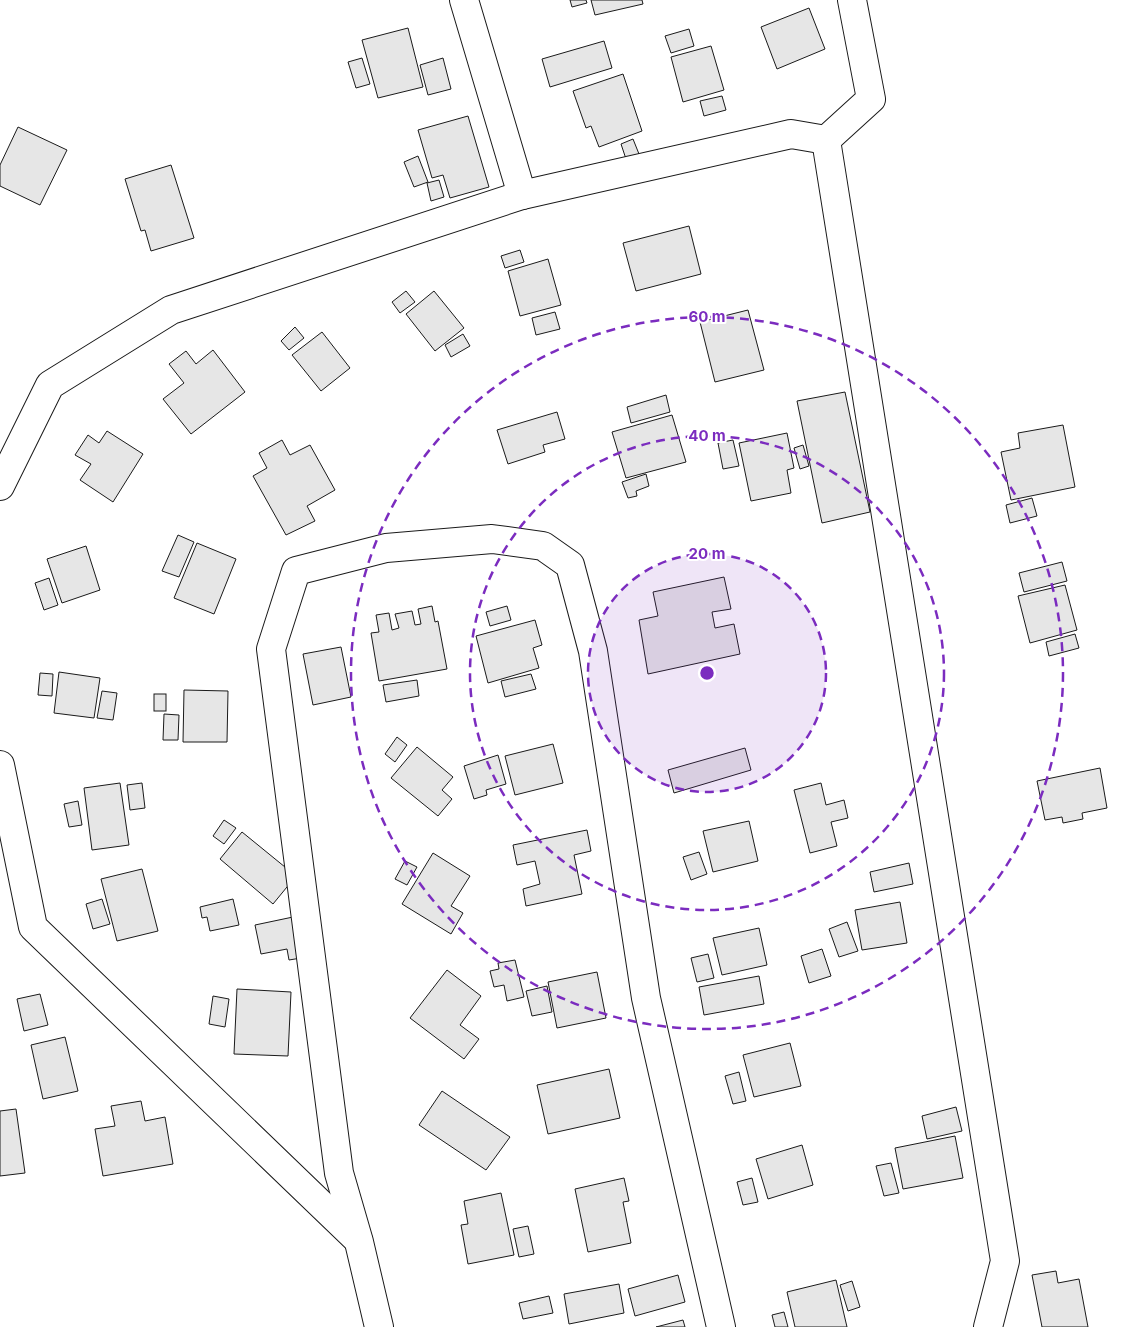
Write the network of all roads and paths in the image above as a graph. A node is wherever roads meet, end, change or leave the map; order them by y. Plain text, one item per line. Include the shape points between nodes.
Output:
1 (464, 0) edge
2 (852, 0) edge
3 (826, 140) junction
4 (522, 195) junction
5 (0, 486) edge
6 (0, 765) edge
7 (359, 1242) junction
8 (380, 1327) edge
9 (721, 1327) edge
10 (988, 1327) edge

1 - 4 street
2 - 3 street via 871,99
3 - 4 street via 791,134
3 - 10 street via 1005,1261
4 - 5 street via 171,310 50,384
6 - 7 street via 33,927
7 - 8 street
7 - 9 street via 338,1163 271,649 296,571 386,548 492,539 544,546 570,566 593,651 646,998

